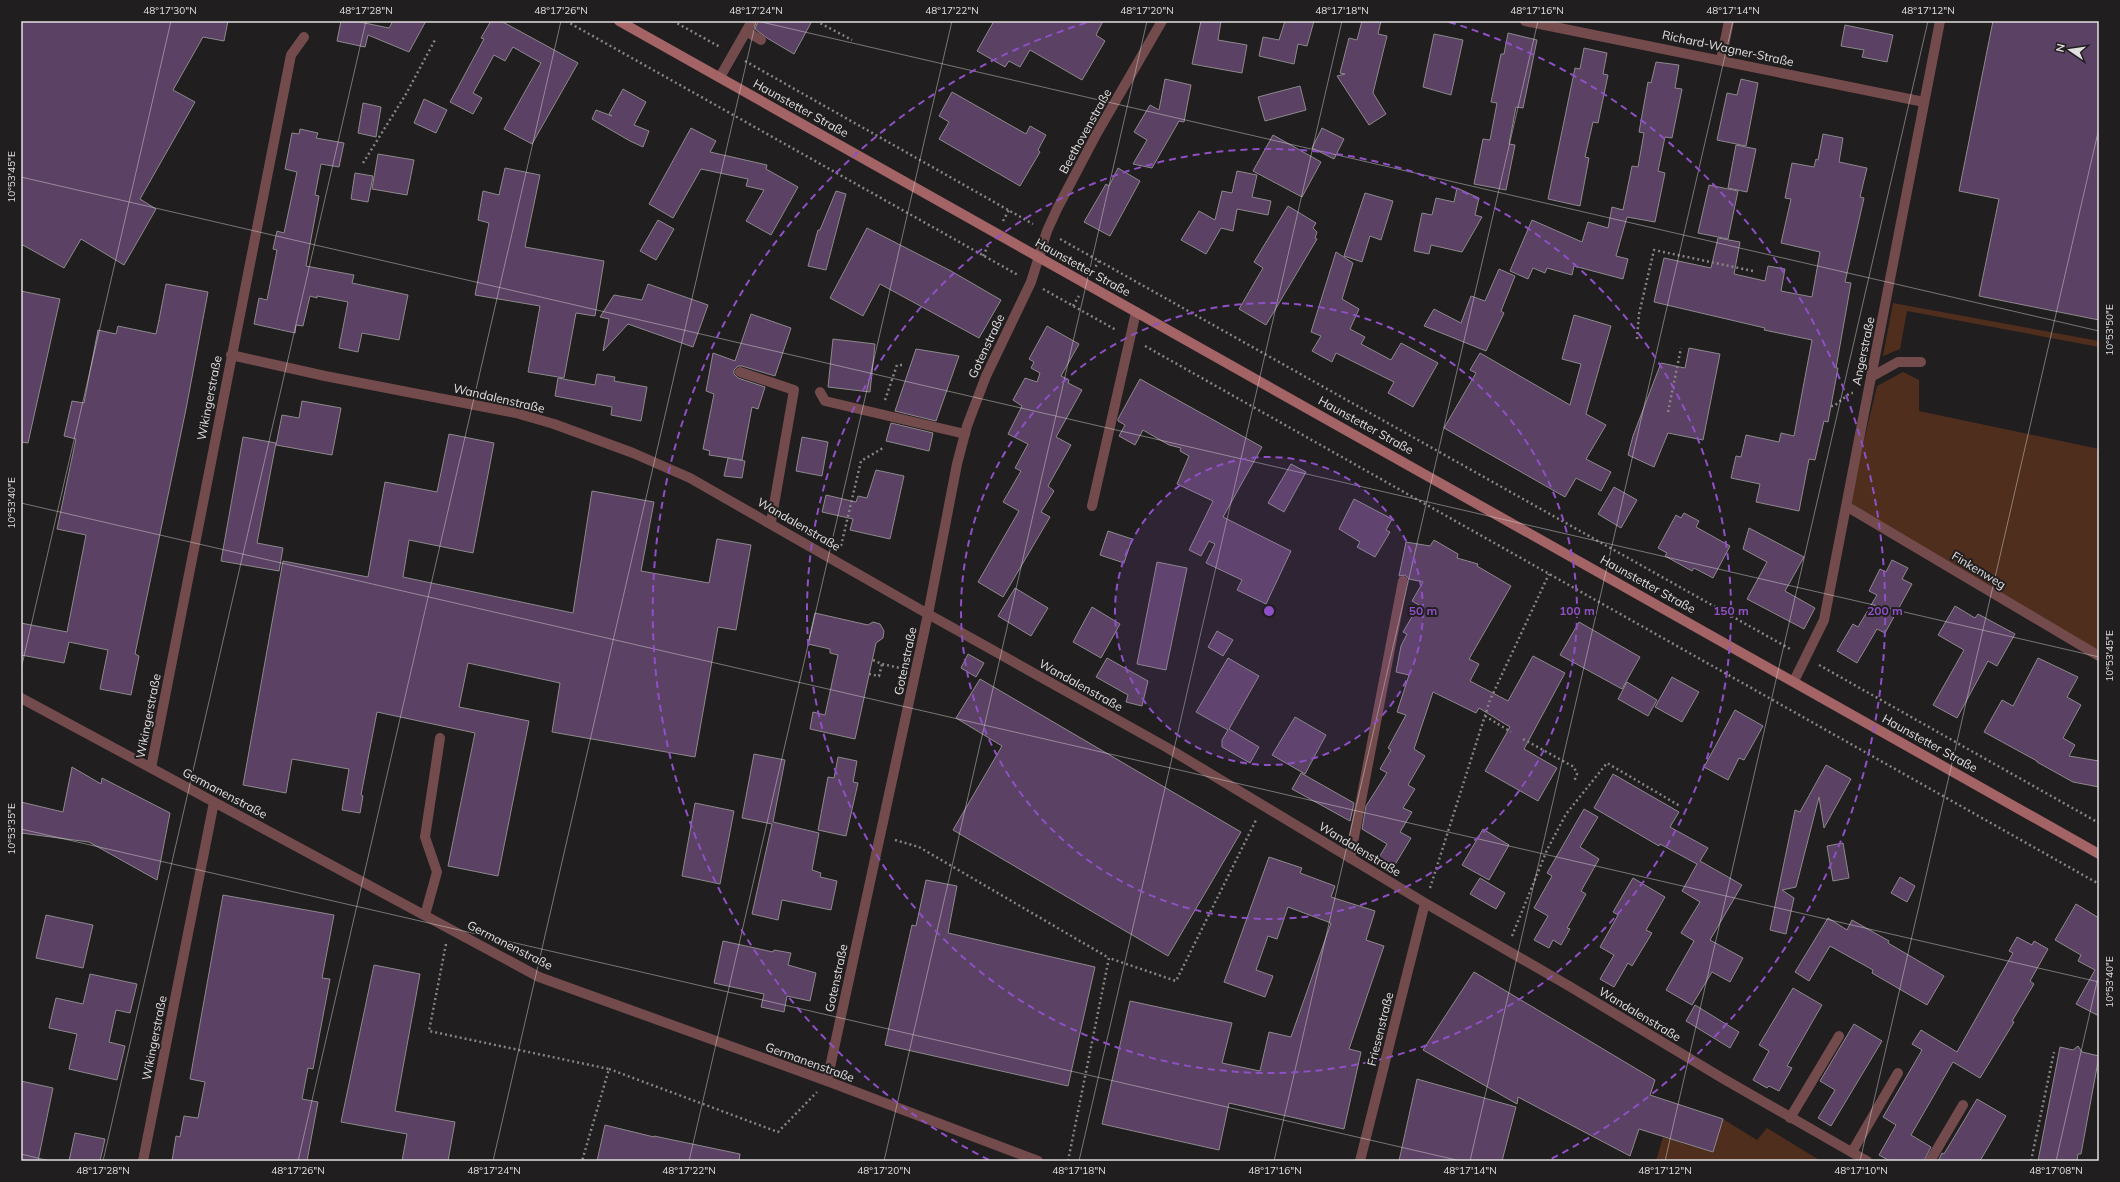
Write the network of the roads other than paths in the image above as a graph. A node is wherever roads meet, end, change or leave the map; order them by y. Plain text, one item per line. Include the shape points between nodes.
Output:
1 (619, 21) edge
2 (752, 21) edge
3 (1162, 21) edge
4 (1525, 21) edge
5 (1729, 21) edge
6 (1940, 21) edge
7 (746, 31) junction
8 (304, 37) dead end
9 (761, 40) dead end
10 (1721, 60) junction
11 (720, 77) junction
12 (1924, 102) junction
13 (1039, 257) junction
14 (1136, 312) junction
15 (231, 355) junction
16 (1921, 362) dead end
17 (740, 372) dead end
18 (1871, 377) junction
19 (820, 392) dead end
20 (965, 434) junction
21 (1092, 506) dead end
22 (1846, 506) junction
23 (771, 522) junction
24 (1403, 581) dead end
25 (928, 614) junction
26 (2099, 656) edge
27 (1794, 682) junction
28 (21, 698) edge
29 (440, 738) dead end
30 (151, 768) junction
31 (214, 802) junction
32 (2099, 854) edge
33 (1350, 858) junction
34 (1425, 904) junction
35 (425, 915) junction
36 (1839, 1036) dead end
37 (1898, 1073) dead end
38 (827, 1081) junction
39 (1963, 1105) dead end
40 (1790, 1118) junction
41 (1852, 1152) junction
42 (143, 1161) edge
43 (1038, 1161) edge
44 (1360, 1161) edge
45 (1867, 1161) edge
46 (1930, 1161) edge

1 - 11 main road, Haunstetter Straße
2 - 7 street
3 - 13 street, Beethovenstraße via 1097,133 1047,231
4 - 10 street, Richard-Wagner-Straße
5 - 10 street
6 - 12 street, Angerstraße
7 - 9 street
7 - 11 street
8 - 15 street, Wikingerstraße via 291,55
10 - 12 street, Richard-Wagner-Straße
11 - 13 main road, Haunstetter Straße
12 - 18 street, Angerstraße
13 - 14 main road, Haunstetter Straße
13 - 20 street, Gotenstraße via 986,376
14 - 21 street
14 - 27 main road, Haunstetter Straße
15 - 23 street, Wandalenstraße via 325,376 475,404 554,424 633,453 690,478
15 - 30 street, Wikingerstraße
16 - 18 street via 1898,362
17 - 23 street via 794,390
18 - 22 street, Angerstraße
19 - 20 street via 825,401
20 - 25 street, Gotenstraße
22 - 26 street, Finkenweg
22 - 27 street, Angerstraße via 1824,620
23 - 25 street, Wandalenstraße
24 - 33 street
25 - 33 street, Wandalenstraße via 1166,747
25 - 38 street, Gotenstraße
27 - 32 main road, Haunstetter Straße
28 - 30 street, Germanenstraße
29 - 35 street via 425,837 436,872
30 - 31 street, Germanenstraße
31 - 35 street, Germanenstraße
31 - 42 street, Wikingerstraße
33 - 34 street, Wandalenstraße
34 - 40 street, Wandalenstraße
34 - 44 street, Friesenstraße
35 - 38 street, Germanenstraße via 539,977
36 - 40 street
37 - 41 street
38 - 43 street, Germanenstraße
39 - 46 street
40 - 41 street, Wandalenstraße
41 - 45 street, Wandalenstraße

